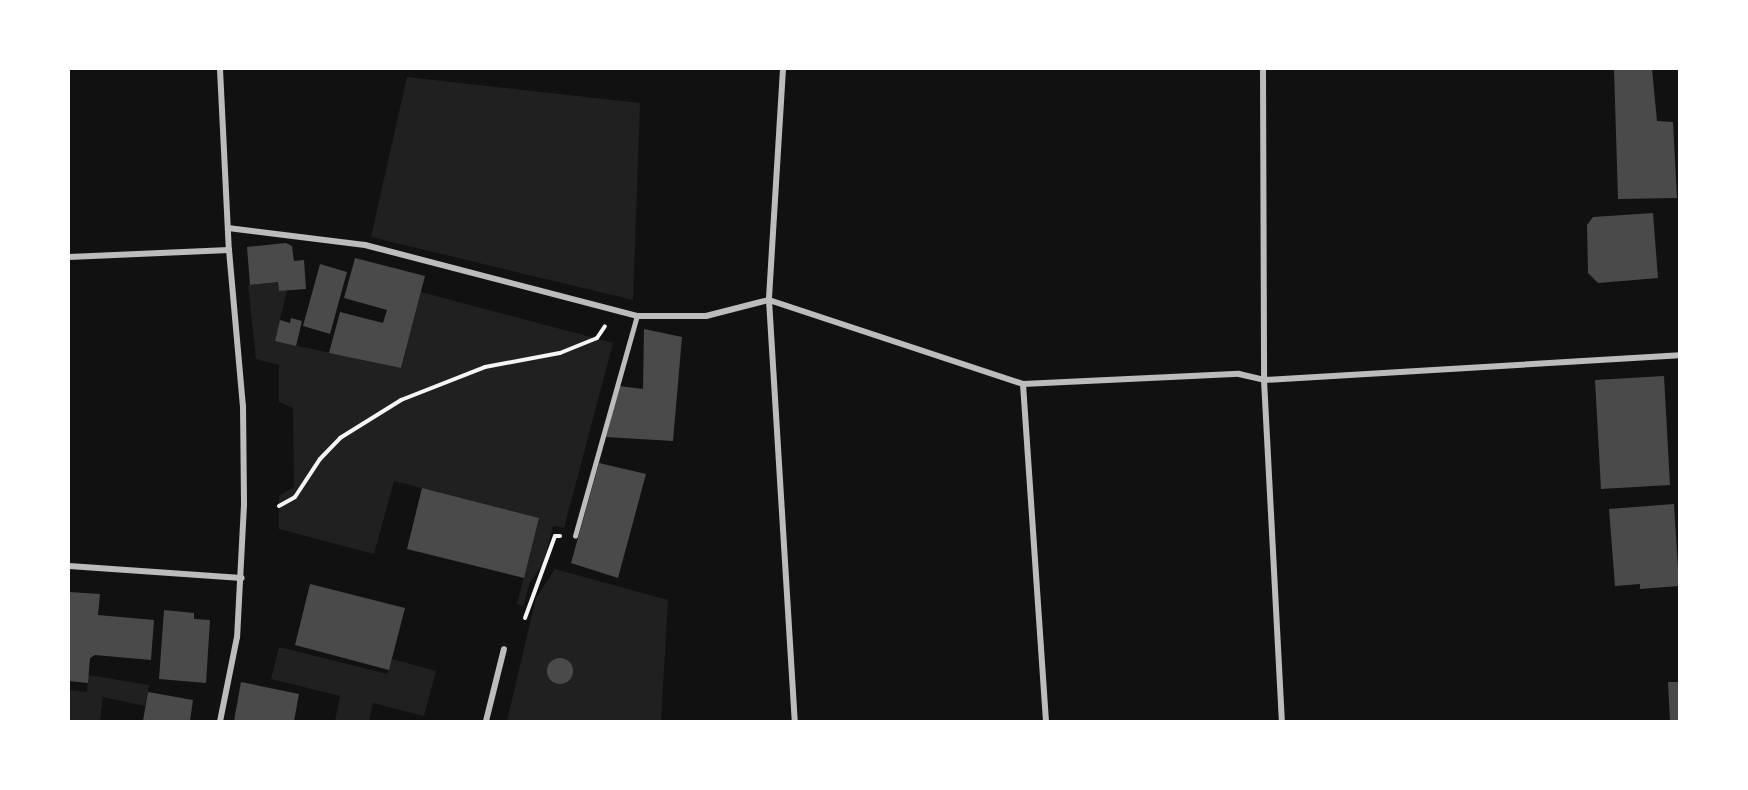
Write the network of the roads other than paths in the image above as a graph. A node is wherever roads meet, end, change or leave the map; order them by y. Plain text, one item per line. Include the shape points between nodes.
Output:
1 (220, 69) edge
2 (783, 69) edge
3 (1263, 69) edge
4 (228, 228) junction
5 (229, 249) junction
6 (69, 258) edge
7 (769, 300) junction
8 (637, 316) junction
9 (1679, 355) edge
10 (1264, 380) junction
11 (1023, 384) junction
12 (575, 536) road end
13 (69, 566) edge
14 (243, 578) junction
15 (504, 649) dead end
16 (220, 721) edge
17 (486, 721) edge
18 (795, 721) edge
19 (1046, 721) edge
20 (1282, 721) edge

1 - 4 street
2 - 7 street
3 - 10 street
4 - 5 street
4 - 8 street via 364,245
5 - 6 street
5 - 14 street via 243,406
7 - 8 street via 706,316
7 - 11 street
7 - 18 street
8 - 12 lane
9 - 10 street
10 - 11 street via 1239,374
10 - 20 street
11 - 19 street
13 - 14 street
14 - 16 street via 237,637
15 - 17 street

